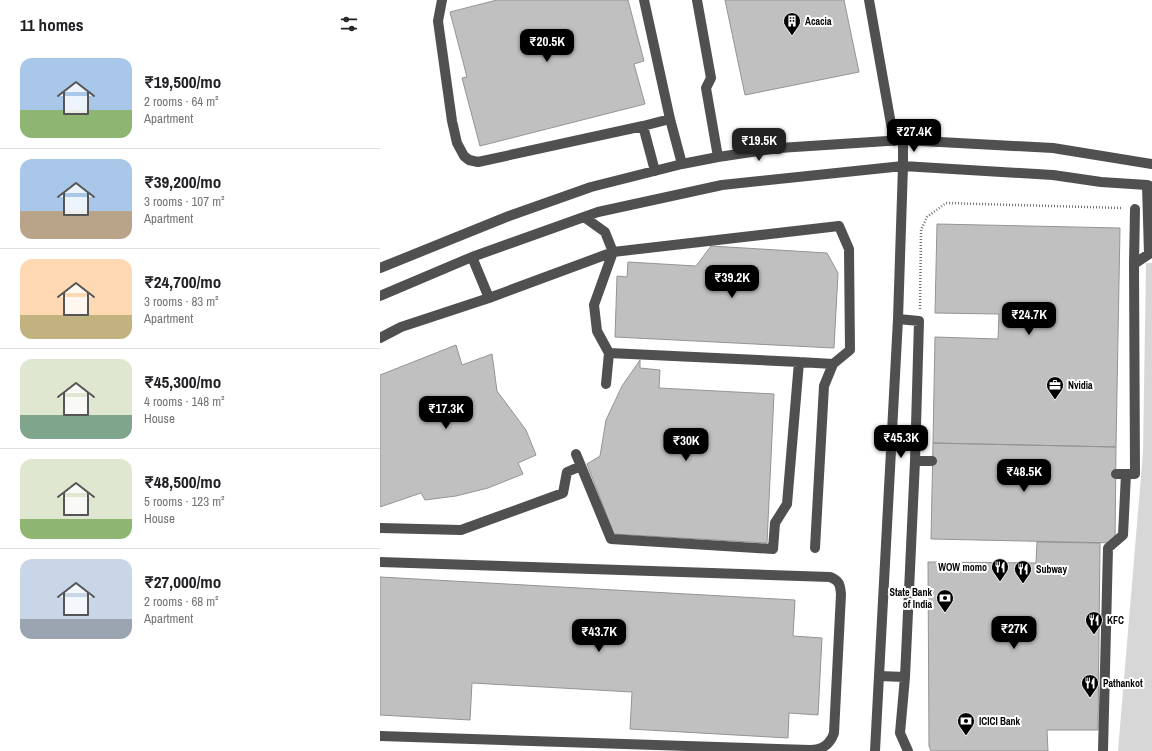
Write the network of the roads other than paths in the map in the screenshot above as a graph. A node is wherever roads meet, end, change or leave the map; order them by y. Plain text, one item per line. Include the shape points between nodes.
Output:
1 (442, 0) edge
2 (644, 0) edge
3 (697, 0) edge
4 (869, 0) edge
5 (670, 119) junction
6 (643, 126) junction
7 (899, 140) junction
8 (718, 157) junction
9 (682, 164) junction
10 (1152, 164) edge
11 (904, 166) junction
12 (655, 171) junction
13 (1150, 186) edge
14 (1135, 209) road end
15 (584, 217) junction
16 (613, 252) junction
17 (472, 257) junction
18 (1134, 264) junction
19 (380, 268) edge
20 (380, 296) edge
21 (488, 298) junction
22 (898, 319) junction
23 (380, 338) edge
24 (609, 353) junction
25 (799, 362) junction
26 (833, 364) junction
27 (606, 384) dead end
28 (576, 454) dead end
29 (915, 461) junction
30 (932, 461) dead end
31 (581, 466) junction
32 (380, 528) edge
33 (816, 548) dead end
34 (380, 562) edge
35 (879, 676) junction
36 (905, 677) junction
37 (380, 736) edge
38 (721, 749) edge
39 (875, 751) edge
40 (908, 751) edge
41 (1103, 751) edge

1 - 6 street via 438,21 452,121 457,143 469,160 478,162
2 - 5 street
3 - 8 street via 711,78 706,88
4 - 7 street
5 - 6 street
5 - 9 street
6 - 12 street
7 - 8 street via 779,148
7 - 10 street via 1053,148
7 - 11 street
8 - 9 street
9 - 12 street
11 - 13 street via 1053,175
11 - 15 street via 722,185
11 - 22 street
12 - 19 street via 591,187 509,216
13 - 18 street via 1149,254
14 - 18 street
15 - 16 street via 605,232
15 - 17 street
16 - 21 street
16 - 24 street via 594,305 597,331
16 - 26 street via 839,226 850,249 850,350
17 - 20 street
17 - 21 street
18 - 41 street via 1135,474 1121,474 1122,535 1108,548
21 - 23 street via 401,327
22 - 29 street via 920,321
22 - 35 street
24 - 25 street
24 - 27 street
25 - 26 street
25 - 31 street via 787,504 775,523 773,549 611,539
26 - 33 street via 824,386
28 - 31 street
29 - 30 street
29 - 36 street
31 - 32 street via 567,472 563,493 461,530
34 - 38 street via 822,576 836,579 841,594 832,738 826,746 816,750
35 - 36 street
35 - 39 street
36 - 40 street via 900,733
37 - 38 street

